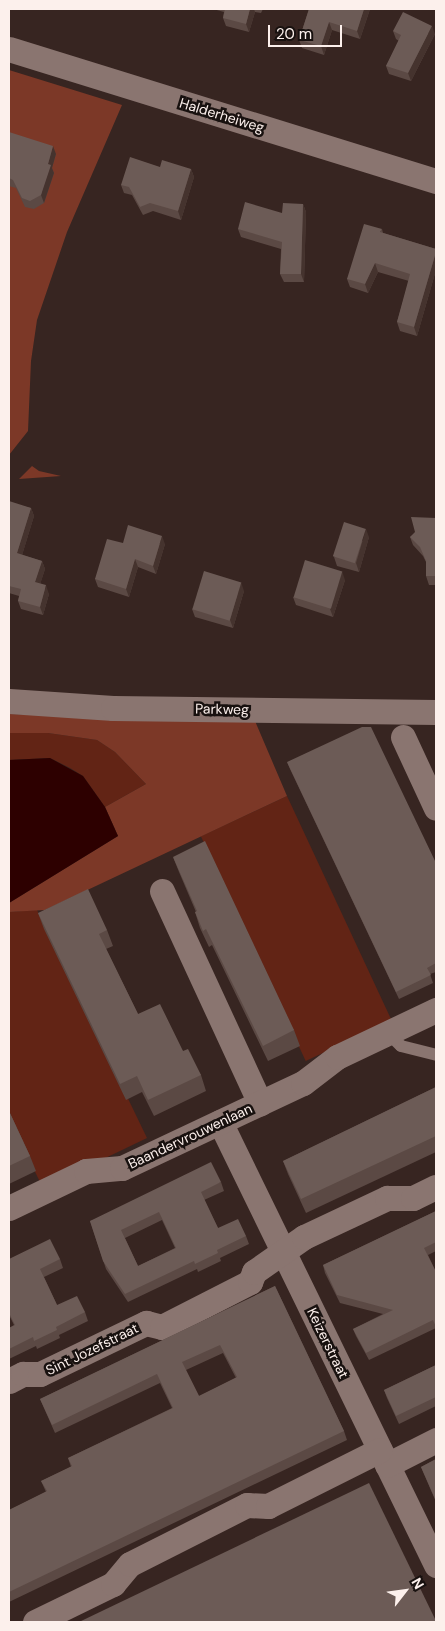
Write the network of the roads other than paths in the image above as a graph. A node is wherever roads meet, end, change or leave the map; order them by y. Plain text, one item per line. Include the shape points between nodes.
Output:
1 (9, 48) edge
2 (436, 182) edge
3 (9, 701) edge
4 (436, 712) edge
5 (403, 737) dead end
6 (436, 808) edge
7 (162, 891) dead end
8 (436, 1010) edge
9 (388, 1033) junction
10 (436, 1054) edge
11 (260, 1102) junction
12 (220, 1122) junction
13 (436, 1186) edge
14 (9, 1208) edge
15 (284, 1252) junction
16 (9, 1381) edge
17 (436, 1440) edge
18 (384, 1457) junction
19 (436, 1565) edge
20 (35, 1622) edge

1 - 2 street, Halderheiweg
3 - 4 street, Parkweg via 113,708
5 - 6 street
7 - 11 street, Baandervrouwenlaan
8 - 9 street, Baandervrouwenlaan
9 - 10 lane via 401,1046
9 - 11 street, Baandervrouwenlaan via 337,1057 303,1083
11 - 12 street, Baandervrouwenlaan
12 - 14 street, Baandervrouwenlaan via 122,1168 86,1171
12 - 15 street, Keizerstraat
13 - 15 street, Sint Jozefstraat via 413,1198 387,1198 304,1237
15 - 16 street, Sint Jozefstraat via 254,1272 250,1282 162,1326 146,1323 40,1374 23,1374
15 - 18 street, Keizerstraat
17 - 18 street
18 - 19 street, Keizerstraat
18 - 20 street via 268,1506 248,1505 130,1564 113,1584

